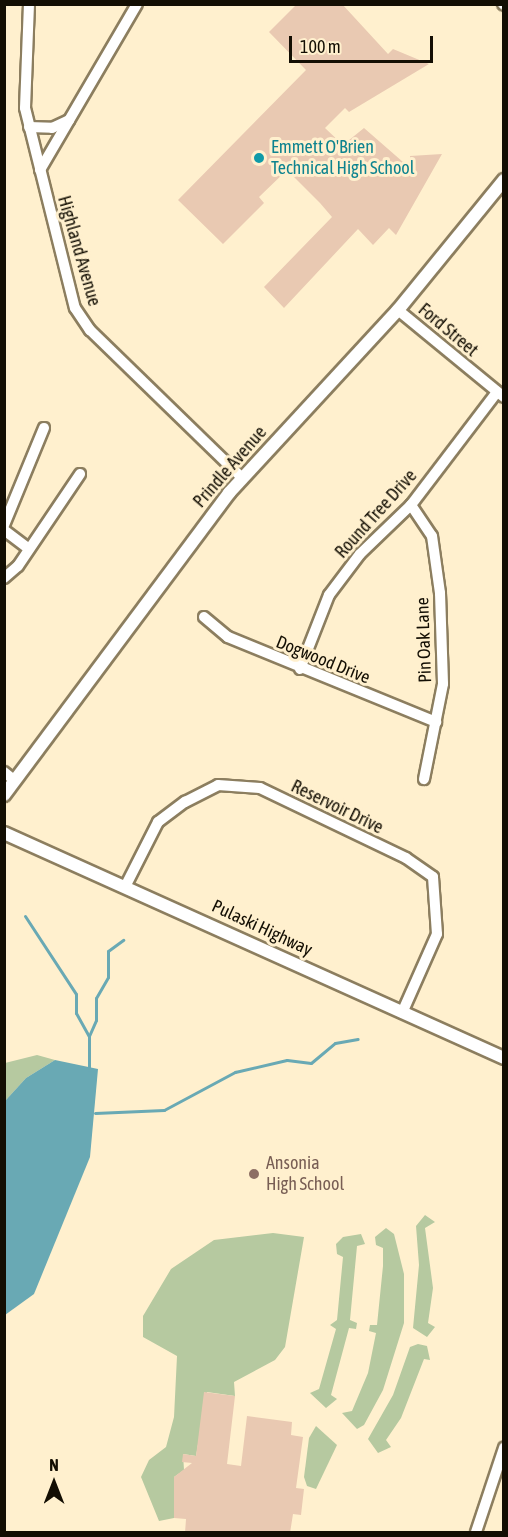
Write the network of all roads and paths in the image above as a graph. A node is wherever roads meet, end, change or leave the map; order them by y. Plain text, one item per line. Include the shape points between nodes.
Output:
1 (30, 4) edge
2 (137, 4) edge
3 (69, 120) junction
4 (29, 127) junction
5 (40, 170) junction
6 (504, 180) edge
7 (398, 310) junction
8 (500, 395) edge
9 (44, 428) dead end
10 (80, 474) dead end
11 (242, 478) junction
12 (411, 505) junction
13 (4, 527) edge
14 (29, 549) junction
15 (4, 578) edge
16 (204, 617) dead end
17 (300, 669) junction
18 (436, 722) junction
19 (4, 772) edge
20 (424, 779) dead end
21 (15, 781) junction
22 (4, 795) edge
23 (4, 833) edge
24 (126, 885) junction
25 (402, 1013) junction
26 (504, 1058) edge
27 (504, 1448) edge
28 (476, 1533) edge

1 - 4 street, Highland Avenue via 23,78
2 - 3 street
3 - 4 street via 52,128
3 - 5 street
4 - 5 street, Highland Avenue
5 - 11 street, Highland Avenue via 71,299 82,321
6 - 7 main road, Prindle Avenue
7 - 8 street, Ford Street
7 - 11 main road, Prindle Avenue
8 - 12 street, Round Tree Drive
9 - 13 street
10 - 14 street
11 - 21 main road, Prindle Avenue
12 - 17 street, Round Tree Drive via 360,554 329,595
12 - 18 street, Pin Oak Lane via 432,536 440,593 443,684
13 - 14 street
14 - 15 street
16 - 17 street, Dogwood Drive via 228,637
17 - 18 street, Dogwood Drive
18 - 20 street, Pin Oak Lane
19 - 21 street
21 - 22 main road, Prindle Avenue
23 - 24 main road, Pulaski Highway
24 - 25 main road, Pulaski Highway
24 - 25 street, Reservoir Drive via 158,822 185,802 218,785 260,788 406,858 433,877 437,934
25 - 26 main road, Pulaski Highway
27 - 28 street

